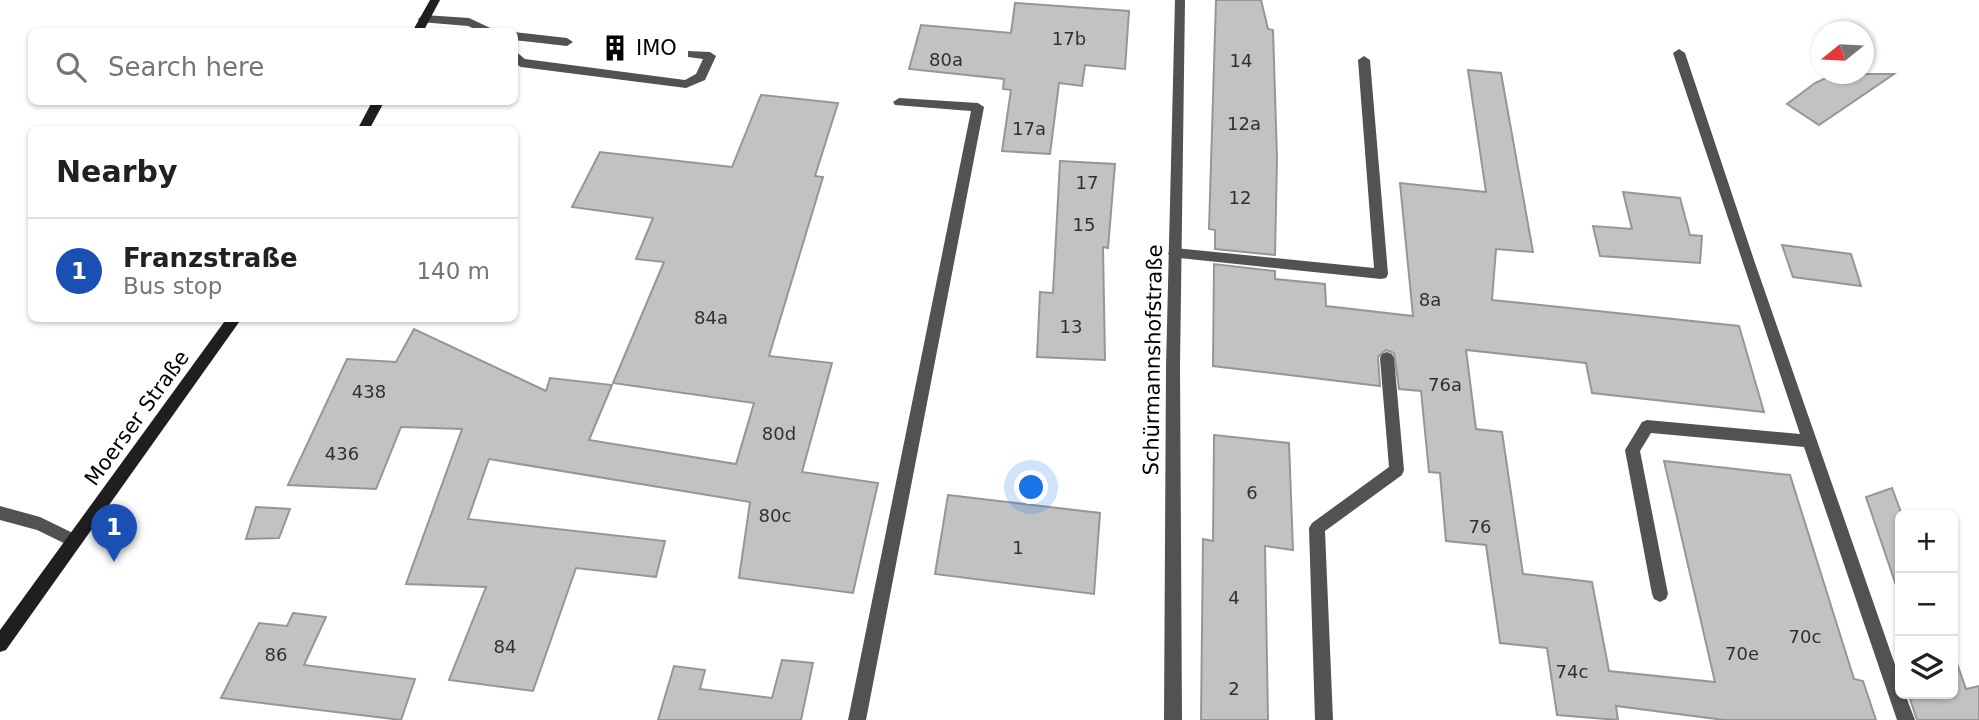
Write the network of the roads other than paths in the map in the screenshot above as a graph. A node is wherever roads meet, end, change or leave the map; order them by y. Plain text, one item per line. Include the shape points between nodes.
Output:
1 (435, 0) edge
2 (1180, 0) edge
3 (424, 19) junction
4 (419, 28) edge
5 (484, 28) edge
6 (518, 36) edge
7 (567, 42) dead end
8 (1679, 53) dead end
9 (692, 54) dead end
10 (518, 59) edge
11 (1364, 60) dead end
12 (899, 102) dead end
13 (376, 105) edge
14 (365, 126) edge
15 (1175, 253) junction
16 (232, 322) edge
17 (1387, 358) dead end
18 (1809, 441) junction
19 (0, 513) edge
20 (75, 541) junction
21 (1660, 594) dead end
22 (0, 644) edge
23 (857, 720) edge
24 (1172, 720) edge
25 (1324, 720) edge
26 (1906, 720) edge

1 - 3 street
2 - 15 street, Schürmannshofstraße
3 - 4 street
3 - 5 street via 469,22
6 - 7 street
8 - 18 street
9 - 10 street via 710,57 701,77 686,84
11 - 15 street via 1381,274
12 - 23 street via 978,107
13 - 14 street
15 - 24 street, Schürmannshofstraße
16 - 20 street, Moerser Straße
17 - 25 street via 1397,470 1317,528
18 - 21 street via 1647,426 1632,450
18 - 26 street
19 - 20 street via 40,524
20 - 22 street, Moerser Straße

